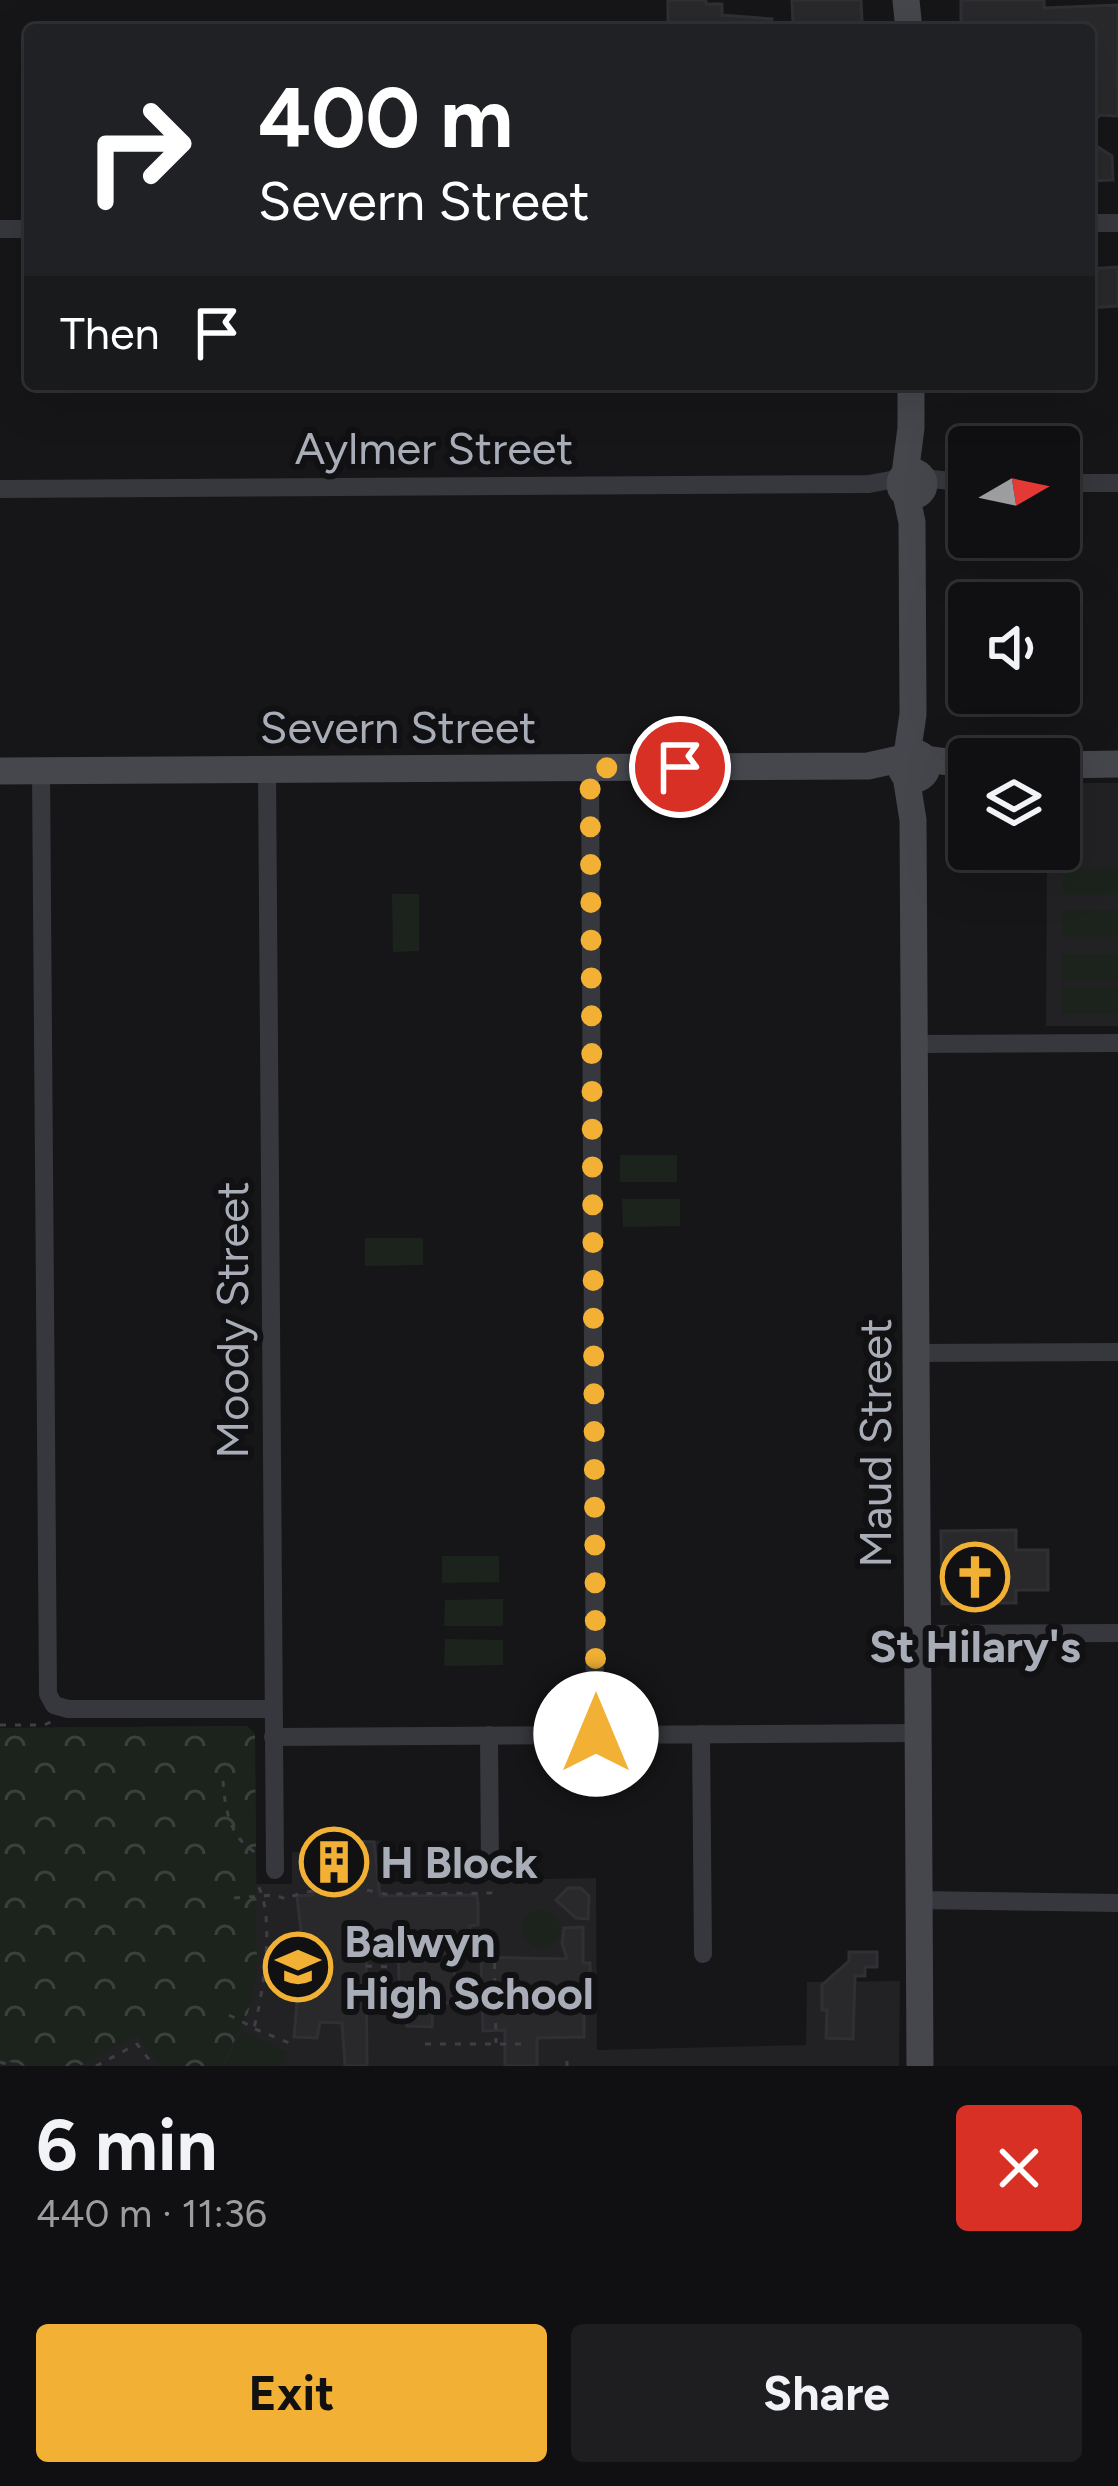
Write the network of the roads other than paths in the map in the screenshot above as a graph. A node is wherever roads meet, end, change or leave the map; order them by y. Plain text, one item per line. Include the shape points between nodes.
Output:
1 (911, 390) edge
2 (1080, 483) edge
3 (1118, 483) edge
4 (948, 484) edge
5 (912, 488) junction
6 (0, 489) edge
7 (1118, 764) edge
8 (1080, 765) edge
9 (914, 766) junction
10 (948, 766) edge
11 (590, 768) junction
12 (267, 769) junction
13 (0, 771) edge
14 (41, 771) junction
15 (1118, 1043) edge
16 (915, 1044) junction
17 (1118, 1352) edge
18 (916, 1353) junction
19 (918, 1634) junction
20 (1118, 1634) edge
21 (273, 1708) junction
22 (918, 1732) junction
23 (596, 1734) junction
24 (701, 1734) junction
25 (489, 1735) junction
26 (273, 1737) junction
27 (275, 1865) road end
28 (490, 1869) road end
29 (919, 1900) junction
30 (1118, 1903) edge
31 (703, 1954) dead end
32 (920, 2066) edge

1 - 5 street, Maud Street
2 - 3 street
4 - 5 street, Aylmer Street
5 - 6 street, Aylmer Street
5 - 9 street, Maud Street
7 - 8 street
9 - 10 street, Severn Street
9 - 11 street, Severn Street
9 - 16 street, Maud Street
11 - 12 street, Severn Street
11 - 23 street
12 - 14 street, Severn Street
12 - 21 street, Moody Street
13 - 14 street, Severn Street
14 - 21 street via 52,1714
15 - 16 street
16 - 18 street, Maud Street
17 - 18 street
18 - 19 street, Maud Street
19 - 20 street
19 - 22 street, Maud Street
21 - 26 street, Moody Street
22 - 24 street
22 - 29 street, Maud Street
23 - 24 street
23 - 25 street
24 - 31 street
25 - 26 street
25 - 28 street
26 - 27 street, Moody Street
29 - 30 street
29 - 32 street, Maud Street

